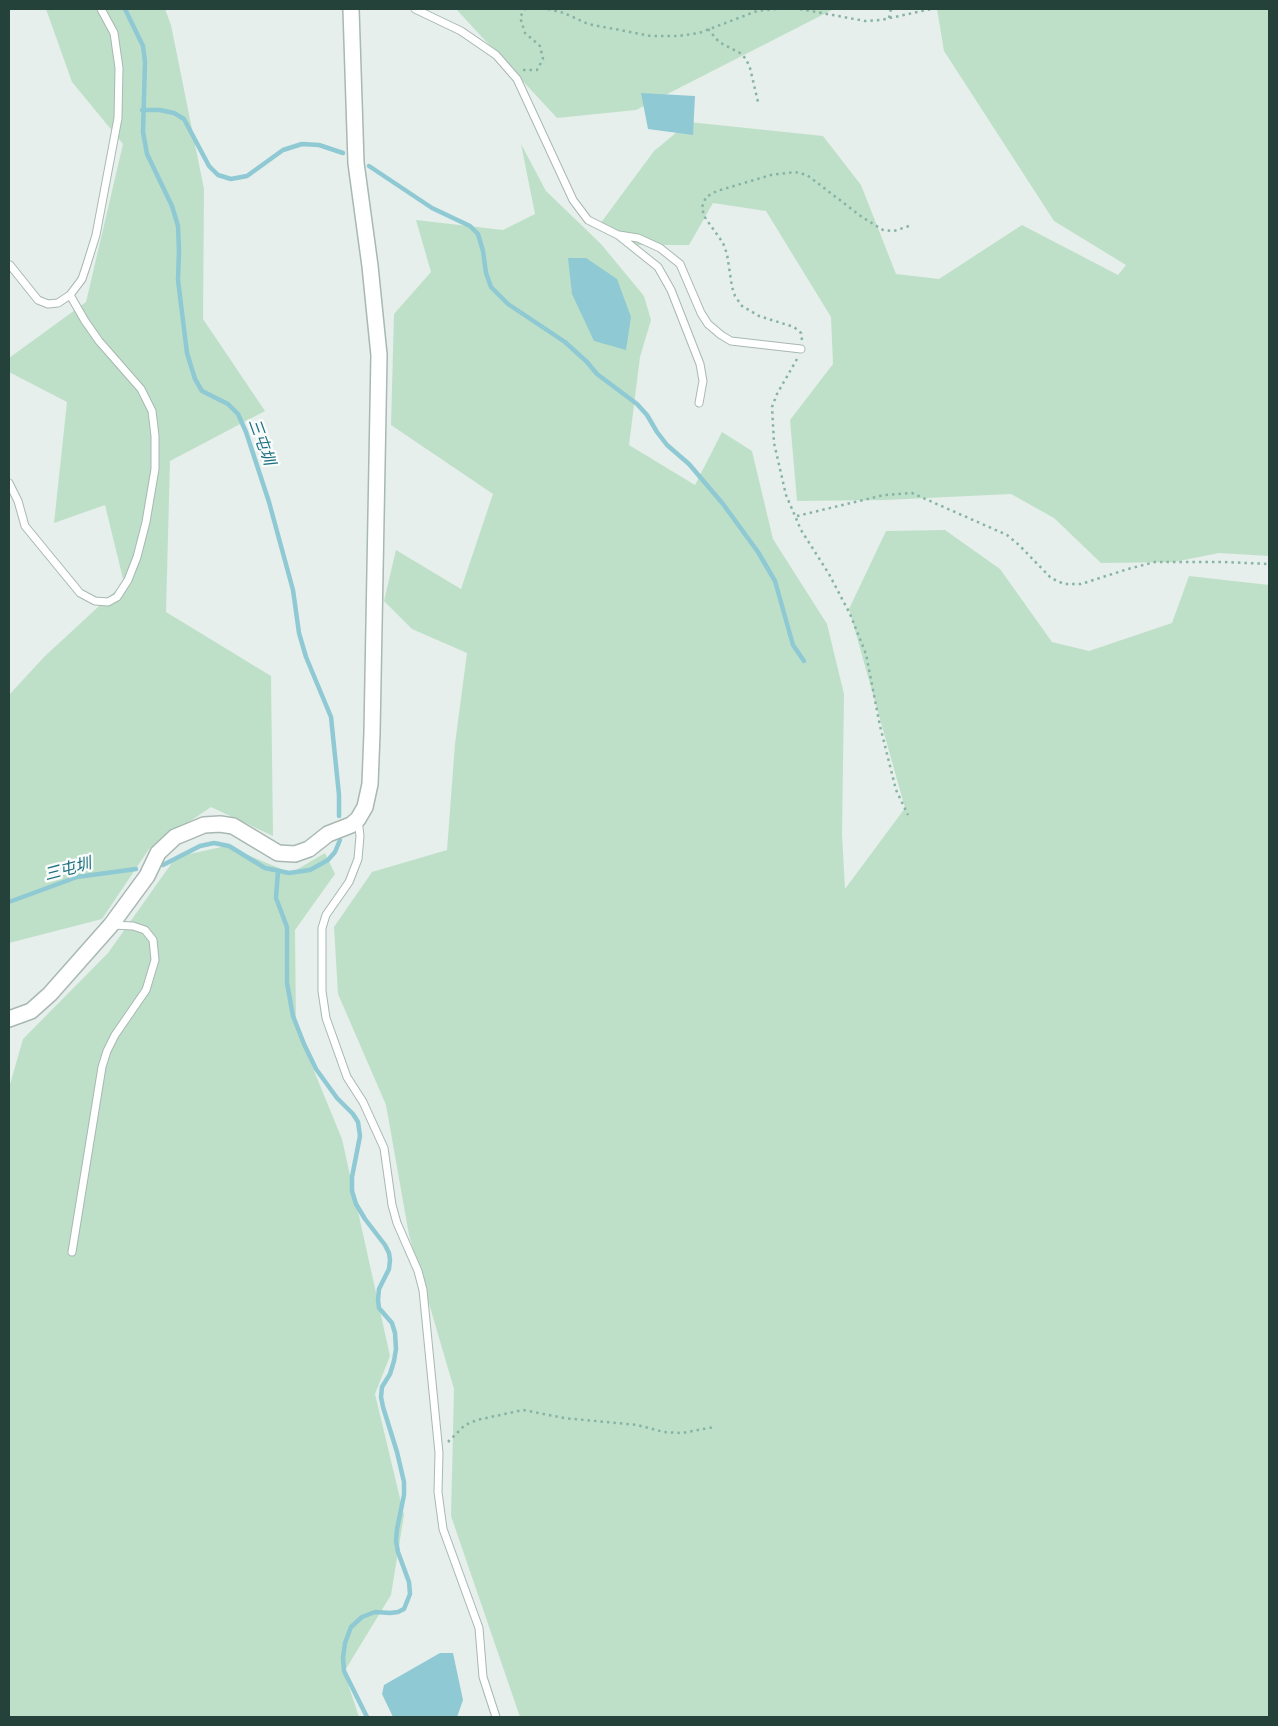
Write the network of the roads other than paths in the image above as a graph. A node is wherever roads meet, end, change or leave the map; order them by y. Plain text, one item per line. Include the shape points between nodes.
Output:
1 (101, 9) edge
2 (351, 9) edge
3 (415, 9) edge
4 (618, 235) junction
5 (10, 265) edge
6 (70, 295) junction
7 (800, 349) road end
8 (699, 403) dead end
9 (9, 483) edge
10 (358, 819) junction
11 (111, 925) junction
12 (9, 1019) edge
13 (72, 1252) dead end
14 (496, 1717) edge

1 - 6 lane via 114,33 119,68 118,118 96,234 82,279
2 - 10 street via 356,163 379,355 370,784
3 - 4 lane via 461,31 496,55 517,79 573,200 588,220
4 - 7 lane via 638,238 660,248 680,264 701,313 720,335 731,341
4 - 8 lane via 658,267 671,290 700,364 703,381
5 - 6 lane via 38,300 48,304
6 - 9 lane via 99,341 141,389 152,411 155,469 146,522 134,564 118,597 108,602 95,601 80,592 25,526
10 - 11 street via 295,854 278,852 233,826 220,824 204,825 175,837 158,853 147,876
10 - 14 lane via 358,859 349,882 326,915 322,928 322,991 326,1018 347,1077 363,1102 384,1148 392,1205 423,1290 443,1529 479,1628 483,1677
11 - 12 street via 50,994 31,1010
11 - 13 lane via 145,930 153,940 155,960 146,990 115,1035 102,1067

